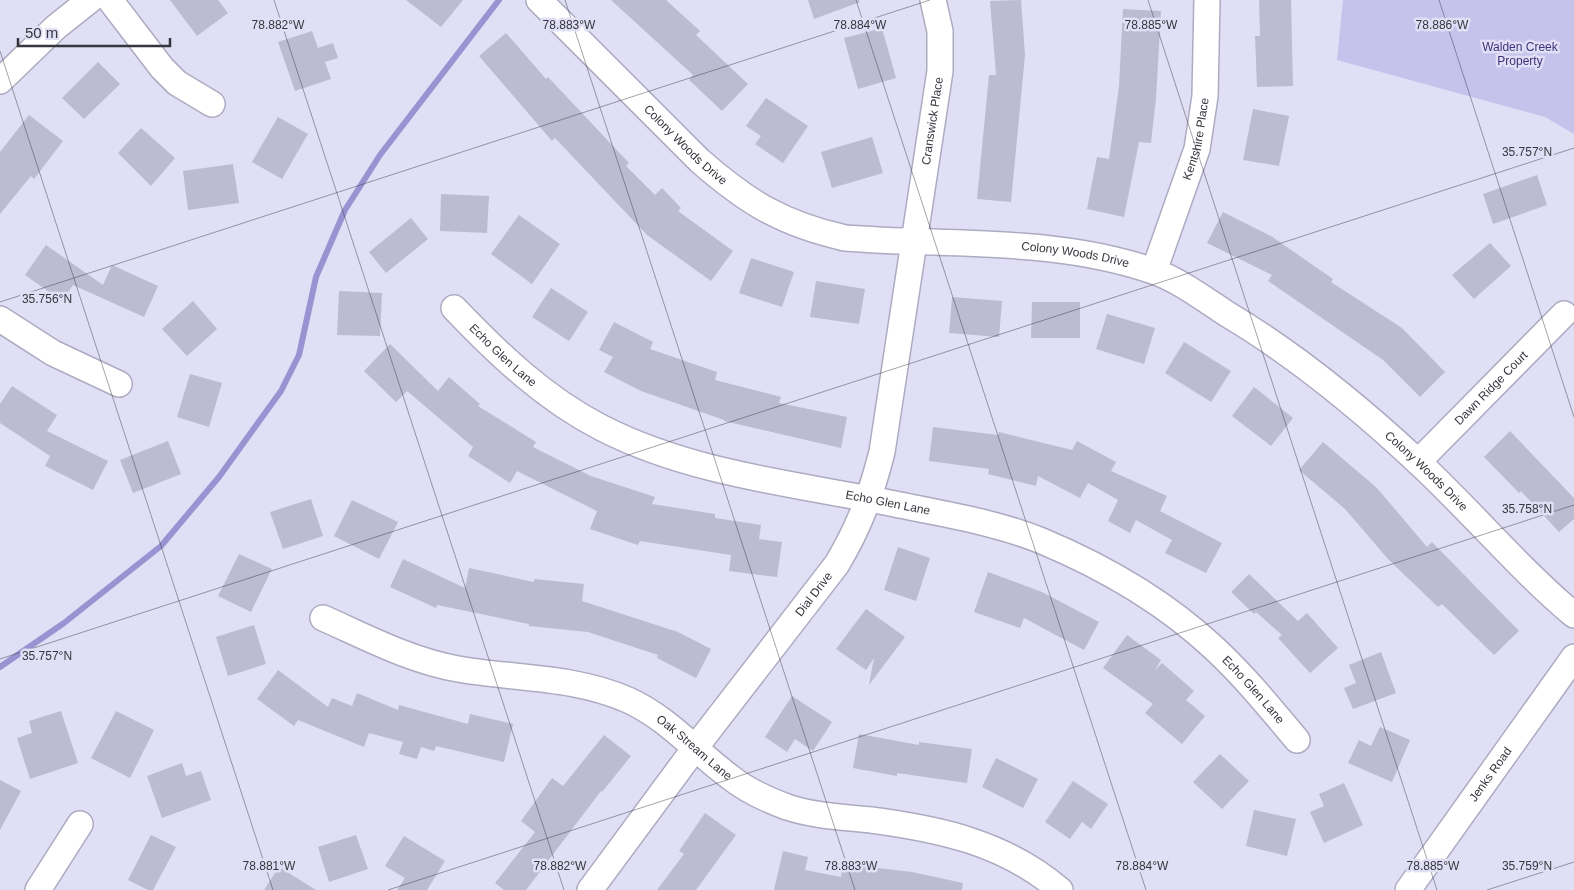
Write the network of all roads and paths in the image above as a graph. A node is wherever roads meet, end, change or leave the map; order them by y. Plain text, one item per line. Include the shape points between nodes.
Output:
1 (90, 0) edge
2 (110, 0) edge
3 (539, 0) edge
4 (933, 0) edge
5 (1207, 0) edge
6 (0, 81) edge
7 (212, 104) dead end
8 (915, 242) junction
9 (1154, 271) junction
10 (454, 308) dead end
11 (1564, 314) dead end
12 (0, 319) edge
13 (119, 384) dead end
14 (1418, 462) junction
15 (870, 499) junction
16 (1574, 615) edge
17 (323, 618) dead end
18 (1574, 657) edge
19 (1297, 740) dead end
20 (695, 748) junction
21 (80, 824) dead end
22 (38, 890) edge
23 (590, 890) edge
24 (1060, 890) edge
25 (1408, 890) edge

1 - 6 street via 56,27
2 - 7 street via 162,68 177,83
3 - 8 street, Colony Woods Drive via 700,161 749,201 771,214 816,232 846,238
4 - 8 street, Cranswick Place via 940,31 940,71
5 - 9 street, Kentshire Place via 1205,96 1200,133 1190,174
8 - 9 street, Colony Woods Drive via 1057,250
8 - 15 street, Dial Drive via 882,452
9 - 14 street, Colony Woods Drive via 1253,329 1341,394
10 - 15 street, Echo Glen Lane via 543,390 593,423 624,438 652,450 727,471
11 - 14 street, Dawn Ridge Court
12 - 13 street via 28,339
14 - 16 street, Colony Woods Drive
15 - 19 street, Echo Glen Lane via 983,523 1040,540 1102,570 1164,608 1216,649
15 - 20 street, Dial Drive via 837,564
17 - 20 street, Oak Stream Lane via 433,664 602,690 647,710
18 - 25 street, Jenks Road
20 - 23 street, Dial Drive
20 - 24 street, Oak Stream Lane via 731,778 786,806 806,812 958,835 1021,863
21 - 22 street

